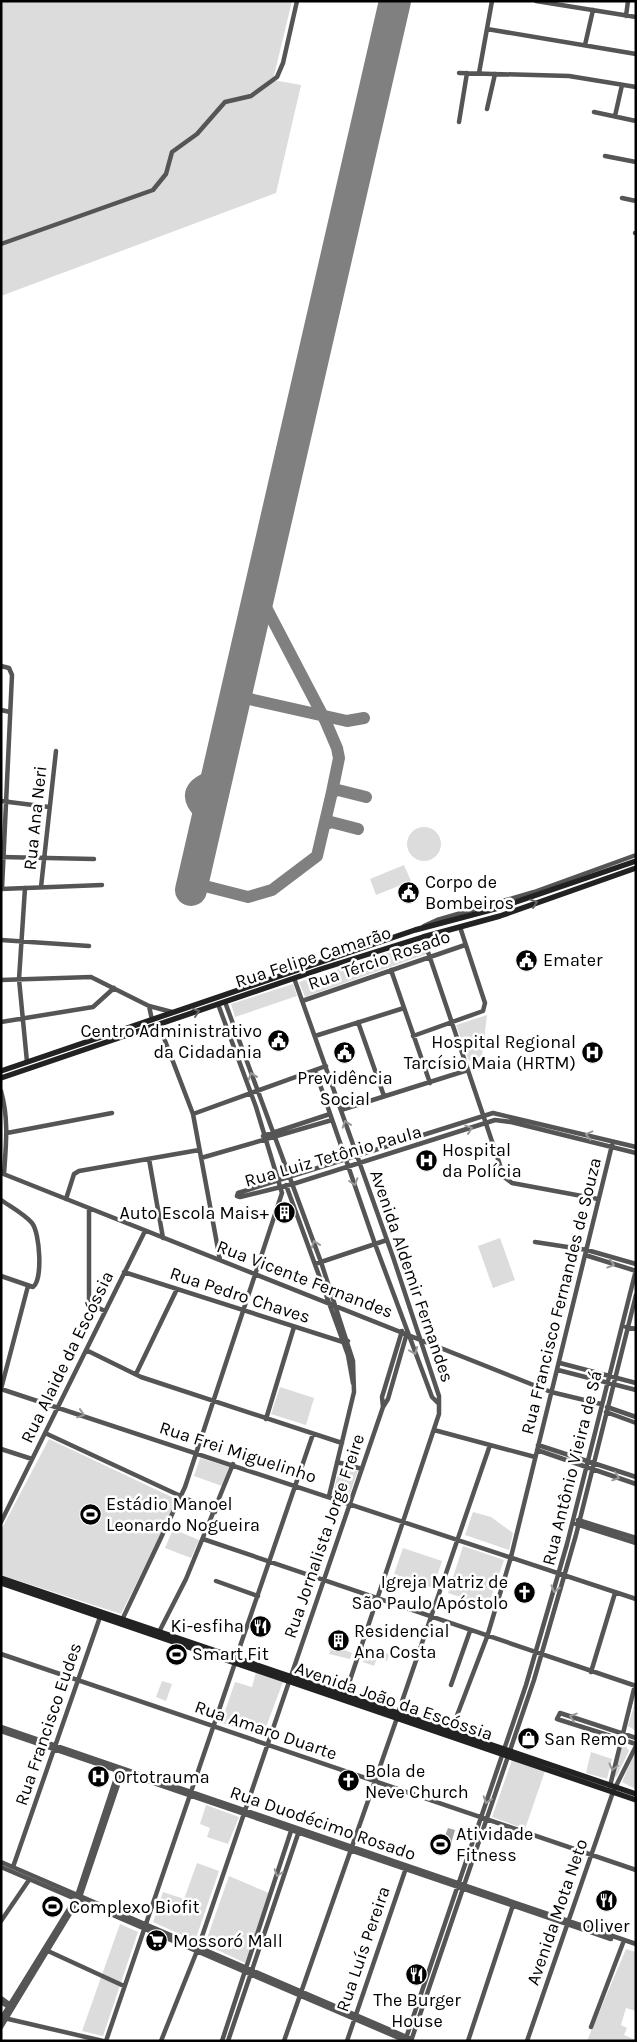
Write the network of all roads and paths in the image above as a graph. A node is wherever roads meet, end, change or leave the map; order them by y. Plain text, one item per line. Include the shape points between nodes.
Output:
1 (296, 1) edge
2 (492, 1) edge
3 (536, 1) edge
4 (628, 1) edge
5 (593, 10) junction
6 (626, 16) junction
7 (636, 17) edge
8 (487, 29) junction
9 (585, 45) junction
10 (636, 54) edge
11 (459, 73) dead end
12 (468, 73) junction
13 (479, 73) junction
14 (495, 74) junction
15 (622, 85) junction
16 (636, 88) edge
17 (487, 109) dead end
18 (594, 112) dead end
19 (615, 116) junction
20 (636, 121) edge
21 (459, 122) dead end
22 (605, 156) dead end
23 (636, 162) edge
24 (622, 198) dead end
25 (636, 201) edge
26 (1, 244) edge
27 (1, 666) edge
28 (1, 710) edge
29 (10, 712) junction
30 (56, 751) dead end
31 (1, 753) edge
32 (7, 755) junction
33 (3, 802) edge
34 (49, 807) junction
35 (636, 855) edge
36 (2, 857) edge
37 (45, 858) junction
38 (94, 858) dead end
39 (636, 861) edge
40 (636, 868) edge
41 (102, 885) dead end
42 (41, 887) junction
43 (25, 888) junction
44 (1, 889) edge
45 (479, 913) junction
46 (430, 926) junction
47 (460, 927) junction
48 (417, 930) junction
49 (423, 936) junction
50 (1, 940) edge
51 (22, 942) junction
52 (465, 945) junction
53 (89, 946) dead end
54 (341, 955) junction
55 (429, 956) junction
56 (338, 963) junction
57 (391, 970) junction
58 (294, 978) junction
59 (19, 979) junction
60 (1, 980) edge
61 (114, 988) junction
62 (302, 1000) junction
63 (225, 1002) junction
64 (218, 1004) junction
65 (149, 1006) junction
66 (404, 1008) junction
67 (175, 1012) junction
68 (22, 1020) junction
69 (152, 1020) junction
70 (1, 1022) edge
71 (358, 1022) junction
72 (452, 1022) junction
73 (159, 1025) junction
74 (315, 1036) junction
75 (413, 1036) junction
76 (99, 1038) junction
77 (84, 1051) junction
78 (56, 1053) junction
79 (27, 1062) junction
80 (50, 1062) junction
81 (326, 1066) junction
82 (315, 1070) junction
83 (468, 1070) junction
84 (1, 1071) edge
85 (1, 1078) edge
86 (430, 1083) junction
87 (257, 1090) junction
88 (1, 1091) edge
89 (250, 1093) junction
90 (384, 1096) junction
91 (341, 1110) junction
92 (112, 1114) dead end
93 (193, 1114) junction
94 (330, 1114) junction
95 (484, 1116) junction
96 (332, 1120) junction
97 (486, 1123) junction
98 (561, 1128) junction
99 (7, 1133) junction
100 (275, 1134) junction
101 (560, 1134) junction
102 (265, 1137) junction
103 (613, 1141) junction
104 (636, 1147) edge
105 (612, 1148) junction
106 (199, 1150) junction
107 (636, 1154) edge
108 (357, 1156) junction
109 (201, 1158) junction
110 (149, 1159) junction
111 (346, 1160) junction
112 (360, 1163) junction
113 (349, 1166) junction
114 (3, 1173) edge
115 (290, 1178) junction
116 (293, 1184) junction
117 (282, 1185) junction
118 (66, 1199) junction
119 (598, 1199) junction
120 (1, 1200) edge
121 (89, 1208) junction
122 (145, 1231) junction
123 (163, 1238) junction
124 (387, 1240) junction
125 (535, 1242) dead end
126 (375, 1244) junction
127 (582, 1250) junction
128 (587, 1250) junction
129 (586, 1256) junction
130 (220, 1260) junction
131 (321, 1262) junction
132 (315, 1264) junction
133 (636, 1264) edge
134 (636, 1271) edge
135 (124, 1272) junction
136 (255, 1274) junction
137 (1, 1276) edge
138 (28, 1286) junction
139 (177, 1289) junction
140 (636, 1295) edge
141 (329, 1303) junction
142 (336, 1305) junction
143 (243, 1310) junction
144 (105, 1311) junction
145 (627, 1320) junction
146 (636, 1322) edge
147 (294, 1327) junction
148 (625, 1327) junction
149 (636, 1329) edge
150 (405, 1332) junction
151 (418, 1338) junction
152 (345, 1342) junction
153 (86, 1350) junction
154 (560, 1363) junction
155 (558, 1370) junction
156 (136, 1374) junction
157 (612, 1377) junction
158 (611, 1383) junction
159 (636, 1383) edge
160 (1, 1389) edge
161 (636, 1390) edge
162 (551, 1392) junction
163 (214, 1402) junction
164 (438, 1403) junction
165 (601, 1404) junction
166 (57, 1407) junction
167 (606, 1410) junction
168 (636, 1417) edge
169 (266, 1419) junction
170 (636, 1423) edge
171 (434, 1430) junction
172 (45, 1433) junction
173 (313, 1434) junction
174 (342, 1443) junction
175 (490, 1445) junction
176 (537, 1447) junction
177 (1, 1449) edge
178 (196, 1452) junction
179 (535, 1457) junction
180 (32, 1459) junction
181 (590, 1461) junction
182 (337, 1462) junction
183 (233, 1464) junction
184 (589, 1468) junction
185 (362, 1469) junction
186 (636, 1477) edge
187 (636, 1484) edge
188 (296, 1486) junction
189 (182, 1496) junction
190 (329, 1496) junction
191 (350, 1503) junction
192 (215, 1512) junction
193 (2, 1519) edge
194 (573, 1521) junction
195 (404, 1522) junction
196 (579, 1523) junction
197 (625, 1538) junction
198 (636, 1538) edge
199 (458, 1539) junction
200 (203, 1540) junction
201 (636, 1543) edge
202 (511, 1557) junction
203 (269, 1562) junction
204 (559, 1574) junction
205 (565, 1576) junction
206 (1, 1578) edge
207 (216, 1581) dead end
208 (323, 1581) junction
209 (1, 1583) edge
210 (615, 1593) junction
211 (258, 1596) junction
212 (636, 1599) edge
213 (378, 1600) junction
214 (100, 1617) junction
215 (431, 1618) junction
216 (122, 1620) junction
217 (470, 1631) junction
218 (159, 1632) junction
219 (487, 1637) junction
220 (1, 1654) edge
221 (538, 1654) junction
222 (235, 1660) junction
223 (591, 1672) junction
224 (289, 1679) junction
225 (78, 1680) junction
226 (451, 1685) dead end
227 (636, 1685) edge
228 (345, 1695) junction
229 (398, 1716) junction
230 (1, 1726) edge
231 (213, 1726) junction
232 (1, 1731) edge
233 (451, 1731) junction
234 (621, 1736) junction
235 (636, 1738) edge
236 (267, 1744) junction
237 (636, 1745) edge
238 (55, 1747) junction
239 (507, 1753) junction
240 (121, 1770) junction
241 (375, 1781) junction
242 (609, 1784) junction
243 (614, 1789) junction
244 (190, 1793) junction
245 (636, 1794) edge
246 (636, 1800) edge
247 (244, 1812) junction
248 (481, 1818) junction
249 (487, 1820) junction
250 (292, 1829) junction
251 (299, 1832) junction
252 (352, 1850) junction
253 (591, 1855) junction
254 (1, 1862) edge
255 (1, 1867) edge
256 (13, 1867) junction
257 (406, 1868) junction
258 (636, 1870) edge
259 (30, 1880) junction
260 (460, 1887) junction
261 (78, 1898) junction
262 (513, 1905) junction
263 (1, 1922) edge
264 (568, 1923) junction
265 (145, 1926) junction
266 (624, 1943) junction
267 (636, 1946) edge
268 (197, 1949) junction
269 (47, 1950) junction
270 (249, 1971) junction
271 (124, 1986) junction
272 (301, 1994) junction
273 (1, 1998) edge
274 (1, 2002) edge
275 (11, 2007) junction
276 (355, 2017) junction
277 (3, 2018) edge
278 (1, 2027) edge
279 (591, 2027) dead end
280 (408, 2040) edge
281 (104, 2041) edge
282 (161, 2041) edge
283 (222, 2041) edge
284 (228, 2041) edge
285 (284, 2041) edge
286 (346, 2041) edge
287 (468, 2041) edge
288 (527, 2041) edge

1 - 26 street via 277,77 251,96 224,102 197,134 172,152 166,174 153,190
2 - 8 street
3 - 5 street
4 - 6 street
5 - 6 street
5 - 9 street
6 - 7 street
8 - 9 street
8 - 13 street
9 - 10 street
11 - 12 street
12 - 13 street
12 - 21 street
13 - 14 street
14 - 15 street via 569,76
14 - 17 street
15 - 16 street
15 - 19 street
18 - 19 street
19 - 20 street
22 - 23 street
24 - 25 street
27 - 29 street via 9,668 12,675
28 - 29 street
29 - 32 street
30 - 34 street, Rua Ana Neri
31 - 32 street
32 - 33 street
33 - 34 street
33 - 36 street
34 - 37 street, Rua Ana Neri
35 - 48 street, Rua Felipe Camarão via 534,892 436,920
36 - 37 street
36 - 44 street
37 - 38 street
37 - 42 street, Rua Ana Neri
39 - 45 main road, Rua Felipe Camarão
47 -> 40 main road, Rua Felipe Camarão
41 - 42 street
42 - 43 street
43 - 44 street
43 - 51 street
45 - 46 main road, Rua Felipe Camarão
45 - 47 main road via 459,920
46 - 48 main road, Rua Felipe Camarão
46 - 49 main road via 438,926 440,930
47 - 49 main road, Rua Felipe Camarão
47 - 52 street
48 - 54 main road, Rua Felipe Camarão
49 - 55 street
49 - 56 main road, Rua Felipe Camarão
50 - 51 street
51 - 53 street
51 - 59 street
52 - 55 street, Rua Tércio Rosado
52 - 72 street via 485,1003 483,1011
54 - 56 main road via 350,956
54 - 67 main road, Rua Felipe Camarão
55 - 57 street, Rua Tércio Rosado
55 - 72 street
56 - 58 main road, Rua Felipe Camarão
57 - 62 street, Rua Tércio Rosado
57 - 66 street
58 - 62 street, Avenida Aldemir Fernandes
58 - 63 main road, Rua Felipe Camarão
59 - 60 street
59 - 61 street via 96,978
59 - 68 street
61 - 65 street
61 - 68 street via 93,1007
62 - 74 street, Avenida Aldemir Fernandes
63 - 64 main road, Rua Felipe Camarão
87 -> 63 street
73 -> 64 main road, Rua Felipe Camarão
64 - 89 street
65 - 67 street
65 - 69 street
66 - 71 street
66 - 75 street
67 - 69 main road, Rua Felipe Camarão
68 - 70 street
68 - 79 street
69 - 76 main road, Rua Felipe Camarão
71 - 74 street
71 - 90 street
72 - 75 street
72 - 83 street
73 - 77 main road, Rua Felipe Camarão
73 - 93 street
74 - 81 street, Avenida Aldemir Fernandes
75 - 86 street
76 - 77 main road via 75,1050 77,1053
76 - 78 main road, Rua Felipe Camarão
77 - 80 main road, Rua Felipe Camarão
78 - 79 main road, Rua Felipe Camarão
78 - 80 main road via 64,1052 65,1055
79 - 84 main road, Rua Felipe Camarão
80 - 85 main road, Rua Felipe Camarão
81 - 82 street
81 - 91 street, Avenida Aldemir Fernandes
82 - 87 street
82 - 94 street
83 - 86 street
83 - 95 street
86 - 90 street
87 - 89 street
87 - 100 street
88 - 99 street
89 - 93 street
89 - 102 street
90 - 91 street
108 -> 91 street, Avenida Aldemir Fernandes
92 - 99 street
93 - 106 street
94 - 96 street
94 - 100 street
95 - 97 street
95 - 98 street, Rua Luiz Tetônio Paula via 494,1113
95 - 108 street, Rua Luiz Tetônio Paula
96 - 100 street
96 - 111 street
97 - 101 street, Rua Luiz Tetônio Paula via 495,1120 512,1122
112 -> 97 street, Rua Luiz Tetônio Paula
97 - 119 street via 504,1177 512,1183
98 - 101 street
103 -> 98 street
99 - 114 street
100 - 102 street
100 - 115 street
101 - 105 street
102 - 109 street
102 - 117 street
103 - 104 street
103 - 105 street, Rua Francisco Fernandes de Souza
105 - 107 street
105 - 119 street, Rua Francisco Fernandes de Souza
106 - 109 street
106 - 110 street
108 - 111 street, Rua Luiz Tetônio Paula
108 - 112 street, Avenida Aldemir Fernandes
109 - 130 street
110 - 118 street via 76,1172
110 - 123 street
111 - 113 street
111 - 115 street, Rua Luiz Tetônio Paula
112 - 113 street, Rua Luiz Tetônio Paula
112 - 124 street, Avenida Aldemir Fernandes
113 - 116 street, Rua Luiz Tetônio Paula
113 -> 126 street
114 - 118 street, Rua Vicente Fernandes
115 - 116 street
115 - 117 street, Rua Luiz Tetônio Paula
116 - 117 street, Rua Luiz Tetônio Paula
131 -> 116 street
117 - 117 street, Rua Luiz Tetônio Paula via 238,1193 237,1196 240,1197
117 - 132 street
117 - 136 street
118 - 121 street, Rua Vicente Fernandes
119 - 128 street, Rua Francisco Fernandes de Souza
120 - 138 street via 32,1222 36,1230 39,1272 36,1285
121 - 122 street, Rua Vicente Fernandes
121 - 144 street via 89,1300
122 - 123 street, Rua Vicente Fernandes
122 - 135 street, Rua Alaide da Escóssia
123 - 130 street, Rua Vicente Fernandes
124 - 126 street
124 - 151 street, Avenida Aldemir Fernandes
125 - 127 street
126 - 131 street
126 - 150 street
127 - 128 street
127 - 129 street
128 - 129 street, Rua Francisco Fernandes de Souza
128 - 133 street
129 -> 134 street
129 - 154 street, Rua Francisco Fernandes de Souza
130 - 136 street, Rua Vicente Fernandes
131 - 132 street
131 - 142 street
132 - 141 street
134 - 145 street, Rua Antônio Vieira de Sá
135 - 139 street, Rua Pedro Chaves
135 - 144 street, Rua Alaide da Escóssia
136 - 141 street, Rua Vicente Fernandes
136 - 143 street
137 - 138 street
138 - 160 street
139 - 143 street, Rua Pedro Chaves
139 - 156 street
140 - 145 street, Rua Antônio Vieira de Sá
141 - 142 street, Rua Vicente Fernandes
141 - 152 street
142 - 150 street, Rua Vicente Fernandes
142 - 152 street
143 - 147 street, Rua Pedro Chaves
143 - 163 street
144 - 153 street, Rua Alaide da Escóssia
145 - 146 street
145 - 148 street, Rua Antônio Vieira de Sá
147 - 152 street, Rua Pedro Chaves
147 - 169 street
148 - 149 street
148 - 157 street, Rua Antônio Vieira de Sá
150 - 151 street, Rua Vicente Fernandes
150 -> 164 street via 432,1397
150 - 185 street, Rua Jornalista Jorge Freire via 388,1399
151 - 162 street, Rua Vicente Fernandes
151 - 164 street, Avenida Aldemir Fernandes
152 - 174 street via 355,1372 354,1392
153 - 156 street
153 - 166 street, Rua Alaide da Escóssia
154 - 155 street, Rua Francisco Fernandes de Souza
154 - 157 street
155 - 158 street
155 - 162 street, Rua Francisco Fernandes de Souza
156 - 163 street
157 - 158 street, Rua Antônio Vieira de Sá
157 - 159 street
158 - 161 street
158 - 165 street, Rua Antônio Vieira de Sá
158 - 167 street, Rua Antônio Vieira de Sá
160 - 166 street, Rua Frei Miguelinho
162 - 165 street, Rua Vicente Fernandes
162 - 176 street, Rua Francisco Fernandes de Souza
163 - 169 street
163 - 178 street
164 - 171 street, Avenida Aldemir Fernandes via 439,1414
165 - 181 street, Rua Antônio Vieira de Sá
166 - 172 street, Rua Alaide da Escóssia
166 -> 178 street, Rua Frei Miguelinho
167 - 168 street
167 - 170 street
167 - 181 street, Rua Antônio Vieira de Sá
169 - 173 street
171 - 175 street
171 - 195 street
172 - 180 street, Rua Alaide da Escóssia
172 - 189 street
173 - 174 street
173 - 188 street
174 - 182 street
175 - 179 street
175 - 199 street
176 - 179 street, Rua Francisco Fernandes de Souza
176 - 181 street
176 - 184 street
177 - 180 street
178 - 183 street, Rua Frei Miguelinho
178 - 189 street
179 - 202 street, Rua Francisco Fernandes de Souza
180 - 193 street, Rua Alaide da Escóssia
181 - 184 street, Rua Antônio Vieira de Sá
181 - 186 street
182 - 185 street
182 - 190 street
183 - 188 street, Rua Frei Miguelinho
183 - 192 street
184 -> 187 street
184 - 194 street, Rua Antônio Vieira de Sá
184 - 196 street, Rua Antônio Vieira de Sá
185 - 191 street, Rua Jornalista Jorge Freire
188 - 190 street, Rua Frei Miguelinho
188 - 203 street
189 - 192 street
189 - 216 street
190 - 191 street, Rua Frei Miguelinho
191 - 195 street, Rua Frei Miguelinho
191 - 208 street, Rua Jornalista Jorge Freire
192 - 200 street
194 - 196 street
194 - 204 street, Rua Antônio Vieira de Sá
195 - 199 street, Rua Frei Miguelinho
195 - 213 street
196 - 197 street
196 - 205 street, Rua Antônio Vieira de Sá
197 - 198 street
197 - 201 street
199 - 202 street, Rua Frei Miguelinho
199 - 215 street
200 - 203 street
200 - 218 street
202 - 204 street, Rua Frei Miguelinho
202 - 219 street, Rua Francisco Fernandes de Souza
203 - 208 street
203 - 211 street
204 - 205 street, Rua Frei Miguelinho
204 -> 221 street, Rua Antônio Vieira de Sá
205 - 210 street, Rua Frei Miguelinho
205 - 221 street, Rua Antônio Vieira de Sá
206 - 216 main road, Avenida João da Escóssia
207 - 211 street
208 - 213 street
208 - 224 street, Rua Jornalista Jorge Freire
209 - 214 main road, Avenida João da Escóssia
210 - 212 street, Rua Frei Miguelinho
210 - 223 street
211 - 222 street
213 - 215 street
213 - 228 street
214 - 222 main road, Avenida João da Escóssia
214 - 225 street, Rua Francisco Eudes
215 - 217 street
215 - 229 street
216 - 218 main road, Avenida João da Escóssia
217 - 219 street
217 - 226 street
218 - 222 main road, Avenida João da Escóssia
219 - 221 street
219 - 233 street, Rua Francisco Fernandes de Souza
220 - 225 street, Rua Amaro Duarte
221 - 223 street
221 - 239 street, Rua Antônio Vieira de Sá
222 - 224 main road, Avenida João da Escóssia
222 - 231 street
223 - 227 street
224 - 228 main road, Avenida João da Escóssia
224 - 229 main road, Avenida João da Escóssia
224 - 236 street, Rua Jornalista Jorge Freire
225 - 231 street, Rua Amaro Duarte
225 - 238 street, Rua Francisco Eudes
227 - 234 street
228 - 229 main road, Avenida João da Escóssia
229 - 233 main road, Avenida João da Escóssia
229 - 239 main road, Avenida João da Escóssia
229 - 241 street
230 - 238 street, Rua Duodécimo Rosado
231 - 236 street, Rua Amaro Duarte
231 - 244 street
232 - 238 street, Rua Duodécimo Rosado
233 - 239 main road, Avenida João da Escóssia
234 -> 234 street via 560,1713 558,1719
234 - 235 street
234 - 237 street
234 -> 242 street
236 - 241 street, Rua Amaro Duarte
236 - 247 street, Rua Jornalista Jorge Freire
237 - 243 street, Avenida Mota Neto
238 - 240 street, Rua Duodécimo Rosado
238 - 256 street, Rua Francisco Eudes
239 - 242 main road, Avenida João da Escóssia
239 - 243 main road, Avenida João da Escóssia
239 -> 248 street, Rua Antônio Vieira de Sá
239 - 249 street, Rua Antônio Vieira de Sá
240 - 244 street, Rua Duodécimo Rosado
240 - 261 street
241 - 248 street, Rua Amaro Duarte
241 - 252 street
242 - 243 main road, Avenida João da Escóssia
243 - 245 main road, Avenida João da Escóssia
243 - 246 main road, Avenida João da Escóssia
243 - 253 street, Avenida Mota Neto
244 - 247 street, Rua Duodécimo Rosado
244 - 265 street
247 - 250 street, Rua Duodécimo Rosado
247 - 268 street, Rua Jornalista Jorge Freire
248 - 249 street, Rua Amaro Duarte
248 - 260 street, Rua Antônio Vieira de Sá
249 - 253 street, Rua Amaro Duarte
249 - 260 street, Rua Antônio Vieira de Sá
250 - 251 street, Rua Duodécimo Rosado
250 -> 270 street
251 - 252 street, Rua Duodécimo Rosado
251 - 270 street
252 - 257 street, Rua Duodécimo Rosado
252 - 272 street
253 - 258 street, Rua Amaro Duarte
253 - 264 street, Avenida Mota Neto
254 - 256 street
255 - 259 street
256 - 261 street
257 - 260 street, Rua Duodécimo Rosado
257 - 276 street, Rua Luís Pereira
259 - 261 street
259 - 263 street
260 - 262 street, Rua Duodécimo Rosado
260 - 280 street, Rua Antônio Vieira de Sá
261 - 265 street
261 - 269 street
262 - 264 street, Rua Duodécimo Rosado
262 - 287 street
264 - 266 street, Rua Duodécimo Rosado
264 - 267 street, Rua Duodécimo Rosado
264 - 288 street, Avenida Mota Neto
265 - 268 street
265 - 271 street
266 - 267 street, Rua Duodécimo Rosado
266 - 279 street
268 - 270 street
268 - 282 street, Rua Jornalista Jorge Freire
269 - 271 street
269 - 275 street
270 - 272 street
270 - 283 street
270 - 284 street
271 - 281 street
272 - 276 street
272 - 285 street
273 - 275 street
274 - 275 street
275 - 277 street
276 - 280 street
276 - 286 street, Rua Luís Pereira
277 - 278 street
277 - 281 street

